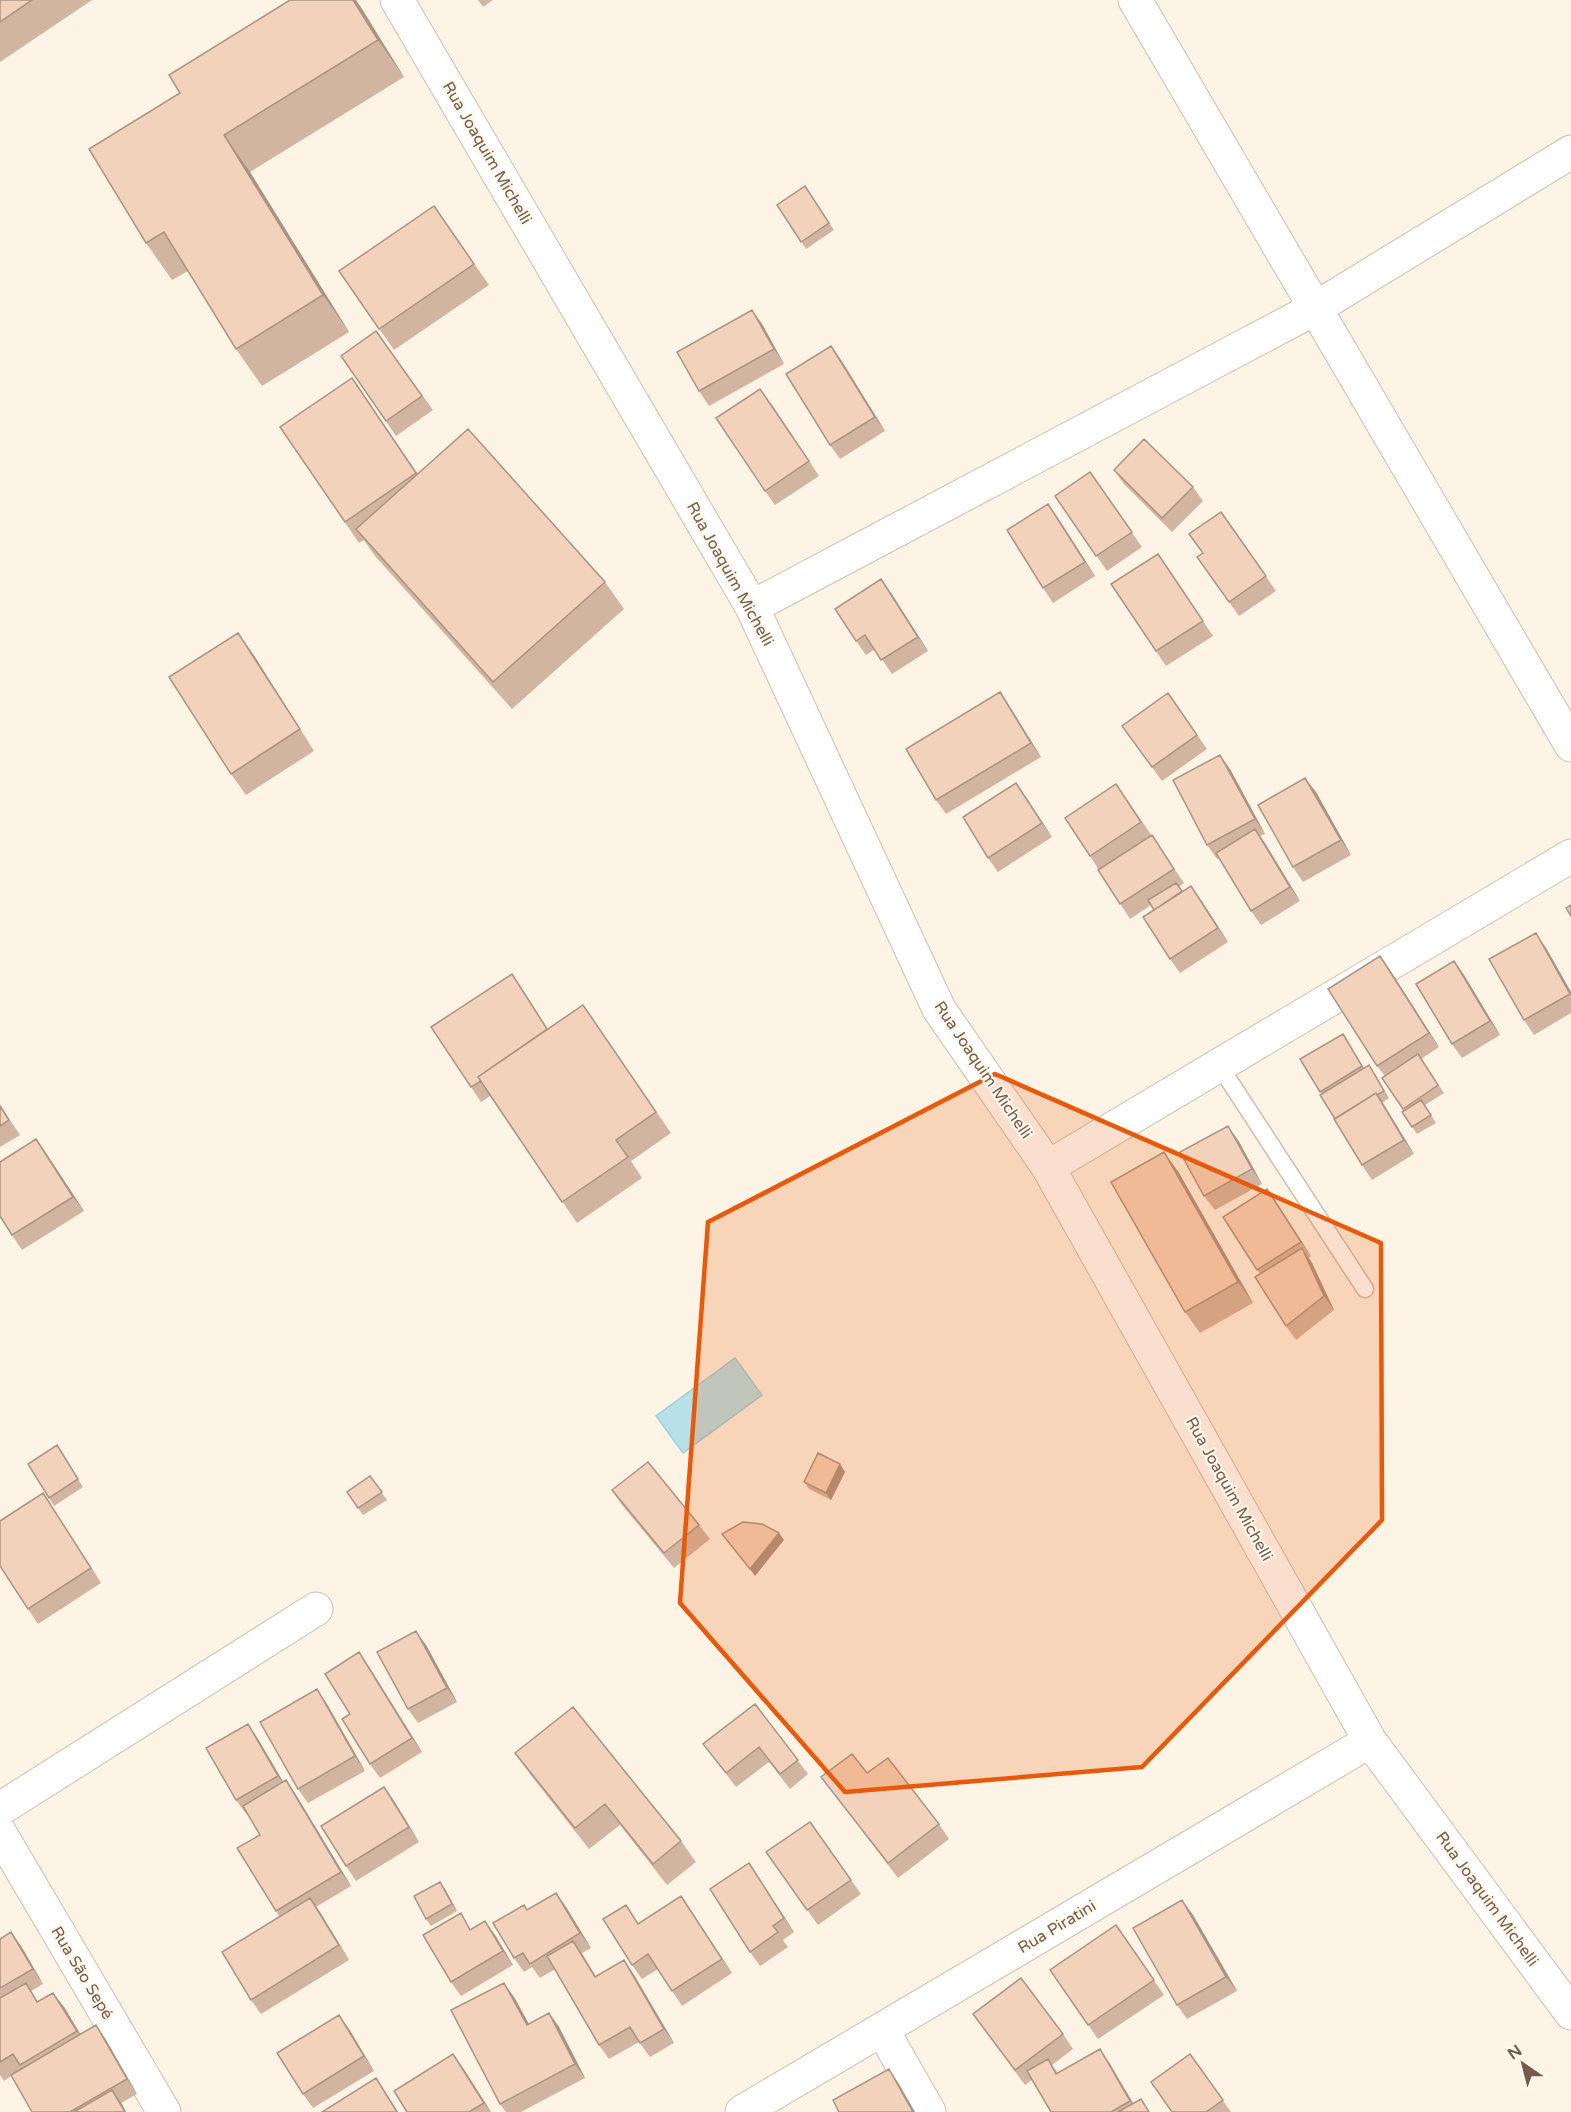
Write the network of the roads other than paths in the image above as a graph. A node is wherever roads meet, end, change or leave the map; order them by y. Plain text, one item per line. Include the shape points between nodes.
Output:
1 (397, 0) edge
2 (1135, 0) edge
3 (1571, 152) edge
4 (1314, 309) junction
5 (752, 607) junction
6 (1571, 745) edge
7 (1571, 856) edge
8 (1219, 1065) junction
9 (1048, 1167) junction
10 (1365, 1288) dead end
11 (316, 1609) dead end
12 (1370, 1741) junction
13 (0, 1809) edge
14 (0, 1833) edge
15 (1571, 2013) edge
16 (883, 2031) junction
17 (164, 2112) edge
18 (742, 2112) edge
19 (929, 2112) edge

1 - 5 street, Rua Joaquim Michelli
2 - 4 street
3 - 4 street
4 - 5 street
4 - 6 street
5 - 9 street, Rua Joaquim Michelli via 939,1009
7 - 8 street
8 - 9 street
8 - 10 lane
9 - 12 street, Rua Joaquim Michelli
11 - 13 street
12 - 15 street, Rua Joaquim Michelli
12 - 16 street, Rua Piratini
14 - 17 street, Rua São Sepé
16 - 18 street, Rua Piratini
16 - 19 street

